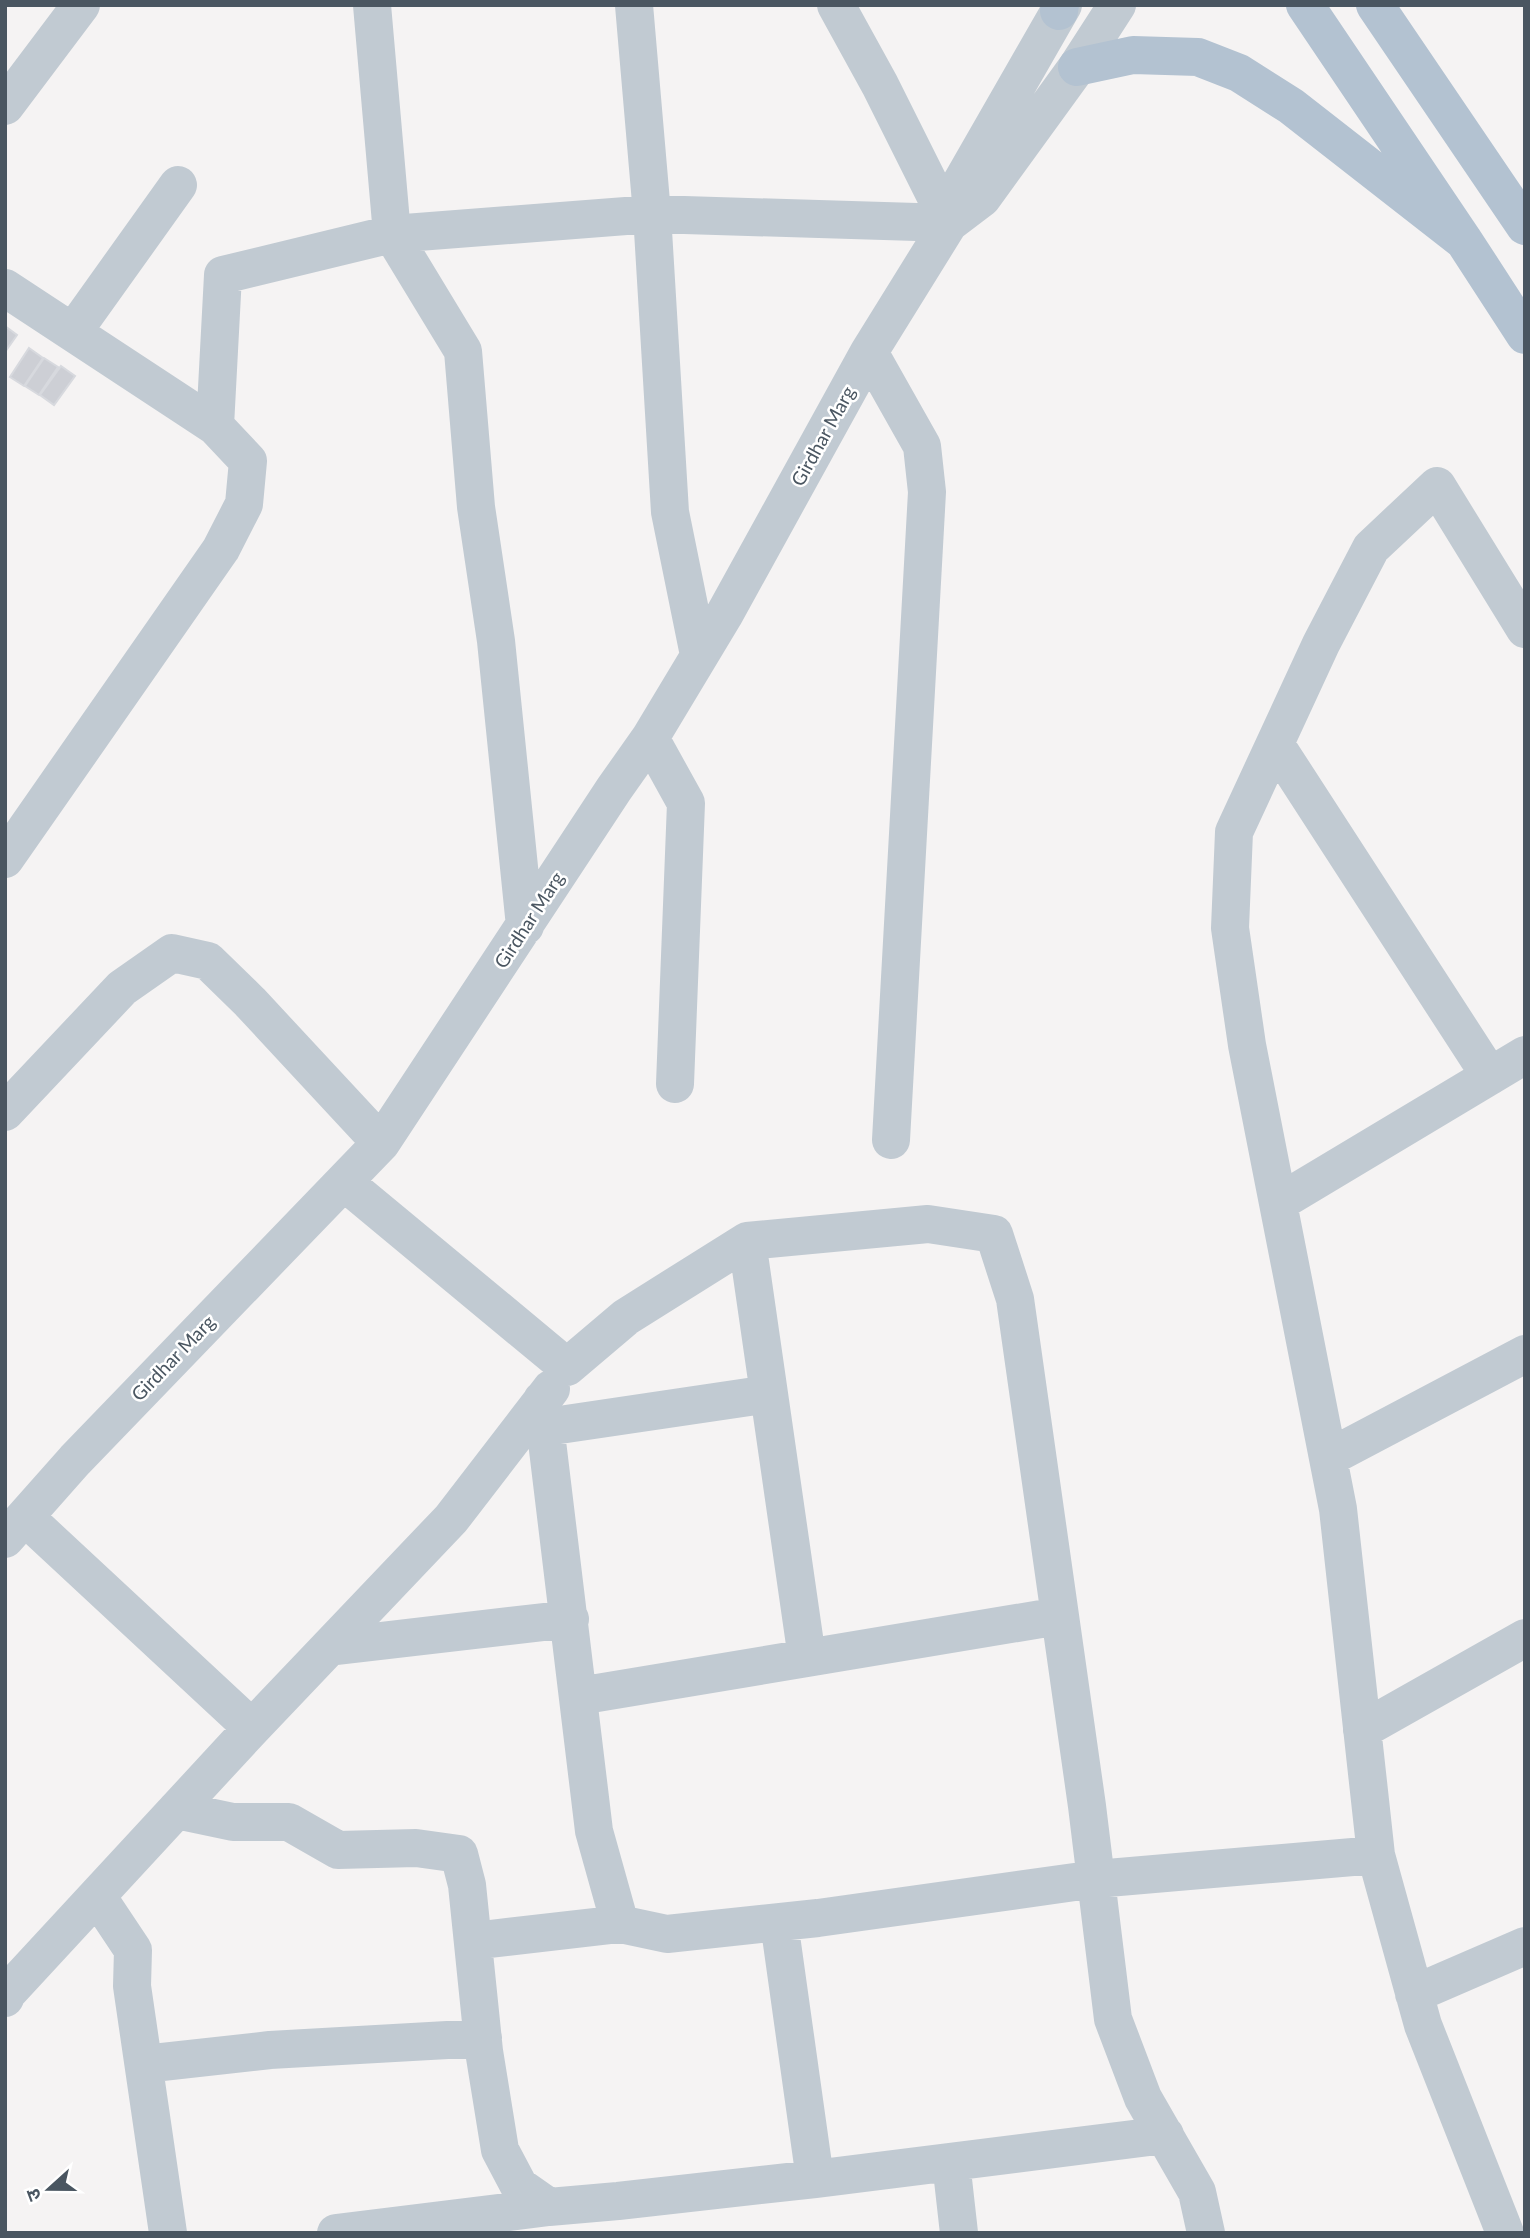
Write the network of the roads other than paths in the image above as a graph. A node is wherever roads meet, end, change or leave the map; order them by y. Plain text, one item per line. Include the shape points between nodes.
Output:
1 (81, 5) edge
2 (372, 5) edge
3 (634, 5) edge
4 (836, 5) edge
5 (1117, 5) edge
6 (1305, 5) edge
7 (1375, 5) edge
8 (1060, 7) edge
9 (1077, 67) junction
10 (5, 106) edge
11 (178, 186) dead end
12 (652, 214) junction
13 (949, 223) junction
14 (1525, 226) edge
15 (392, 234) junction
16 (1464, 241) junction
17 (5, 288) edge
18 (73, 332) junction
19 (1525, 335) edge
20 (869, 352) junction
21 (215, 426) junction
22 (1525, 629) edge
23 (699, 654) junction
24 (650, 738) junction
25 (1275, 744) junction
26 (5, 859) edge
27 (525, 926) junction
28 (1525, 1055) edge
29 (1490, 1076) junction
30 (675, 1084) dead end
31 (5, 1111) edge
32 (891, 1140) dead end
33 (382, 1143) junction
34 (344, 1182) junction
35 (1278, 1203) junction
36 (747, 1241) junction
37 (1525, 1354) edge
38 (566, 1367) junction
39 (769, 1394) junction
40 (544, 1414) junction
41 (1328, 1458) junction
42 (15, 1528) edge
43 (1059, 1616) junction
44 (570, 1619) junction
45 (1525, 1638) edge
46 (329, 1647) junction
47 (807, 1658) junction
48 (579, 1696) junction
49 (252, 1728) junction
50 (1362, 1730) junction
51 (176, 1810) junction
52 (1376, 1855) junction
53 (1096, 1879) junction
54 (97, 1896) junction
55 (779, 1922) junction
56 (620, 1924) junction
57 (473, 1941) junction
58 (1525, 1946) edge
59 (1414, 1994) junction
60 (5, 1998) edge
61 (483, 2038) junction
62 (144, 2064) junction
63 (1164, 2135) junction
64 (951, 2162) junction
65 (815, 2179) junction
66 (549, 2207) junction
67 (509, 2222) edge
68 (169, 2233) edge
69 (335, 2233) edge
70 (959, 2233) edge
71 (1206, 2233) edge
72 (1505, 2233) edge

1 - 10 street
2 - 15 street
3 - 12 street
4 - 13 street
5 - 9 street
6 - 16 main road
7 - 14 main road
8 - 13 street via 961,183
9 - 13 street via 982,198
9 - 16 main road via 1133,55 1185,56 1239,73 1291,106
11 - 18 street
12 - 13 street
12 - 15 street
12 - 23 street via 670,512
13 - 20 street, Girdhar Marg
15 - 21 street via 223,275
15 - 27 street via 463,351 476,508 496,640
16 - 19 main road
17 - 18 street
18 - 21 street
20 - 23 street, Girdhar Marg
20 - 32 street via 922,446 927,492
21 - 26 street via 248,461 244,504 221,549
22 - 25 street via 1437,486 1371,548
23 - 24 street, Girdhar Marg
24 - 27 street, Girdhar Marg
24 - 30 street via 686,803
25 - 29 street
25 - 35 street via 1234,832 1230,928
27 - 33 street, Girdhar Marg
28 - 29 street
29 - 35 street
31 - 33 street via 122,988 172,953 208,961
33 - 34 street, Girdhar Marg
34 - 38 street
34 - 42 street, Girdhar Marg
35 - 41 street
36 - 38 street via 626,1317
36 - 39 street
36 - 43 street via 928,1224 994,1234 1015,1298
37 - 41 street
38 - 40 street
39 - 40 street
39 - 47 street
40 - 44 street
40 - 46 street
41 - 50 street via 1338,1509
42 - 49 street
43 - 47 street
43 - 53 street
44 - 46 street
44 - 48 street
45 - 50 street
46 - 49 street
47 - 48 street
48 - 56 street via 594,1831
49 - 51 street
50 - 52 street
51 - 54 street
51 - 57 street via 233,1822 289,1822 338,1850 416,1848 459,1854
52 - 53 street
52 - 59 street
53 - 55 street
53 - 63 street via 1112,2019 1143,2098
54 - 60 street
54 - 62 street via 133,1951 132,1986
55 - 56 street via 667,1934
55 - 65 street
56 - 57 street
57 - 61 street
58 - 59 street
59 - 72 street
61 - 62 street via 270,2050
61 - 66 street via 500,2150 519,2186
62 - 68 street
63 - 64 street
63 - 71 street via 1197,2192
64 - 65 street
64 - 70 street
65 - 66 street
66 - 67 street
67 - 69 street

